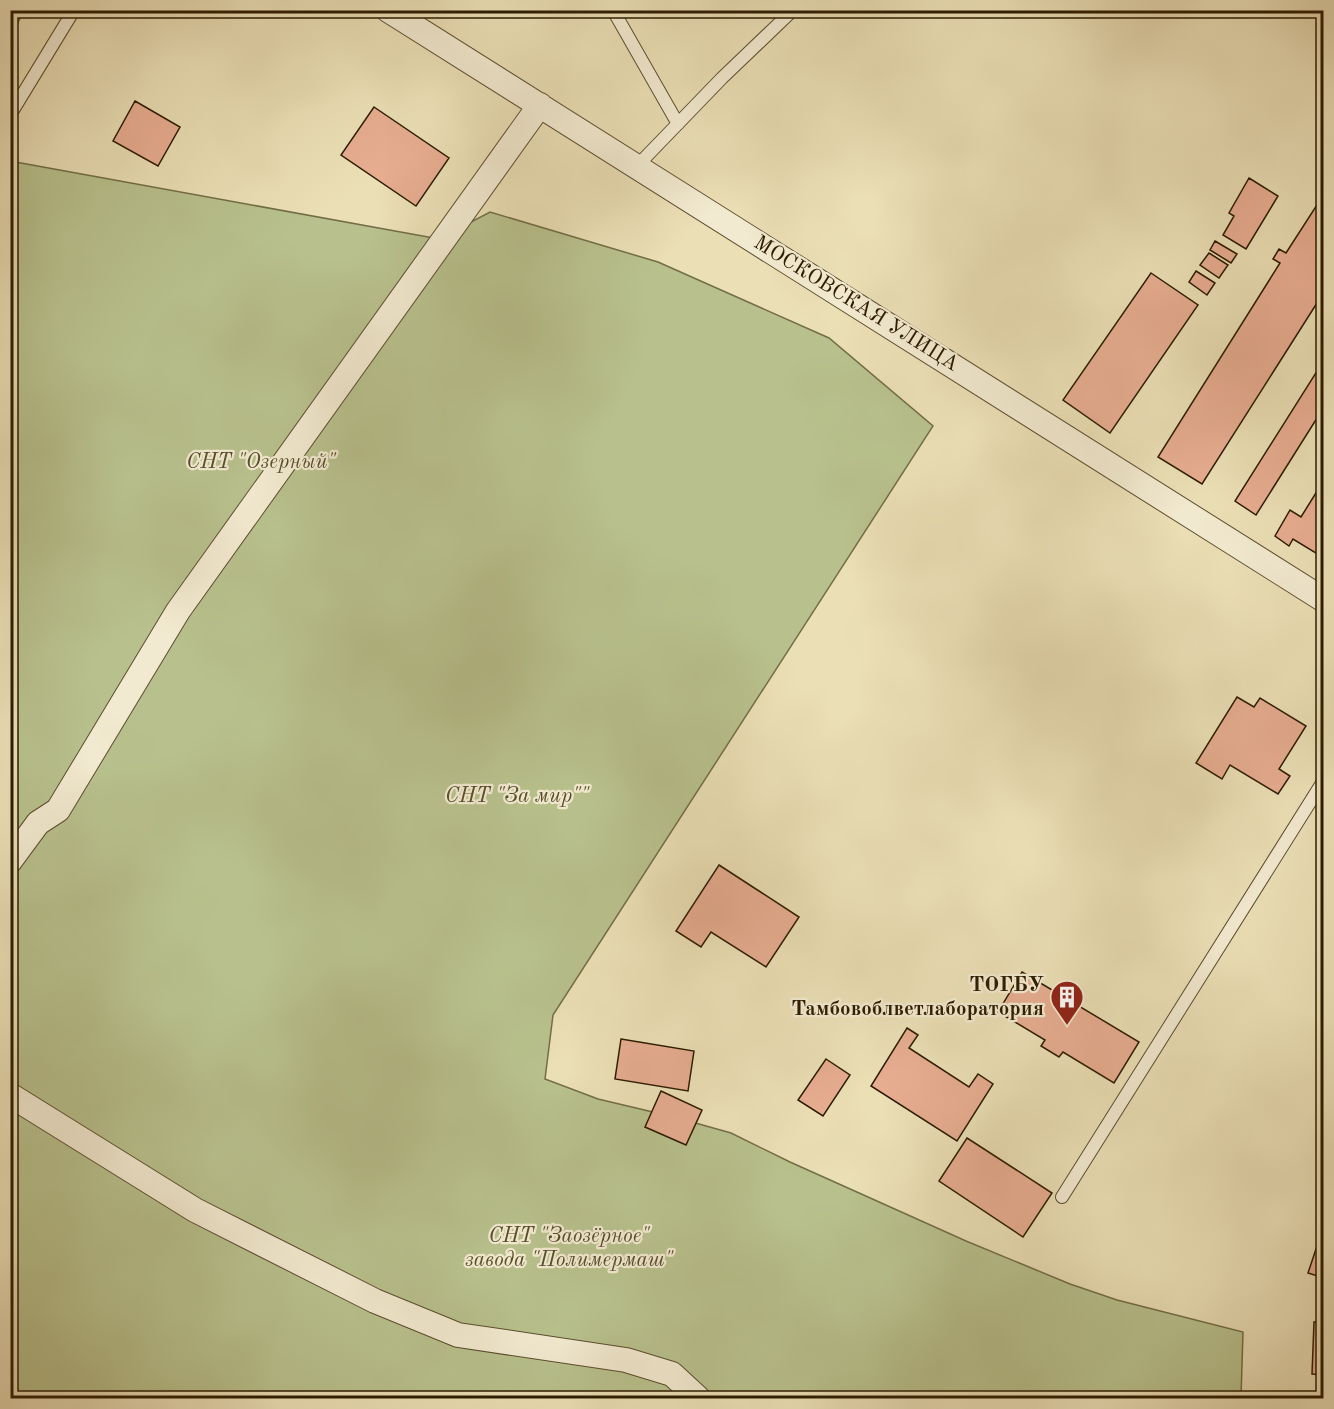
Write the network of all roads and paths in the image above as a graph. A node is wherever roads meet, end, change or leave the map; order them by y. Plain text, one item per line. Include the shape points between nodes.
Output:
1 (74, 10) edge
2 (388, 10) edge
3 (613, 10) edge
4 (793, 10) edge
5 (540, 105) junction
6 (10, 115) edge
7 (678, 124) junction
8 (637, 166) junction
9 (1323, 600) edge
10 (1323, 780) edge
11 (10, 861) edge
12 (10, 1095) edge
13 (1062, 1197) dead end
14 (698, 1398) edge

1 - 6 lane
2 - 5 street, МОСКОВСКАЯ УЛИЦА
3 - 7 lane
4 - 7 lane
5 - 8 street, МОСКОВСКАЯ УЛИЦА
5 - 11 street via 178,611 58,810 38,823
7 - 8 lane
8 - 9 street, МОСКОВСКАЯ УЛИЦА
10 - 13 lane
12 - 14 street via 195,1210 375,1301 458,1335 626,1360 672,1374

